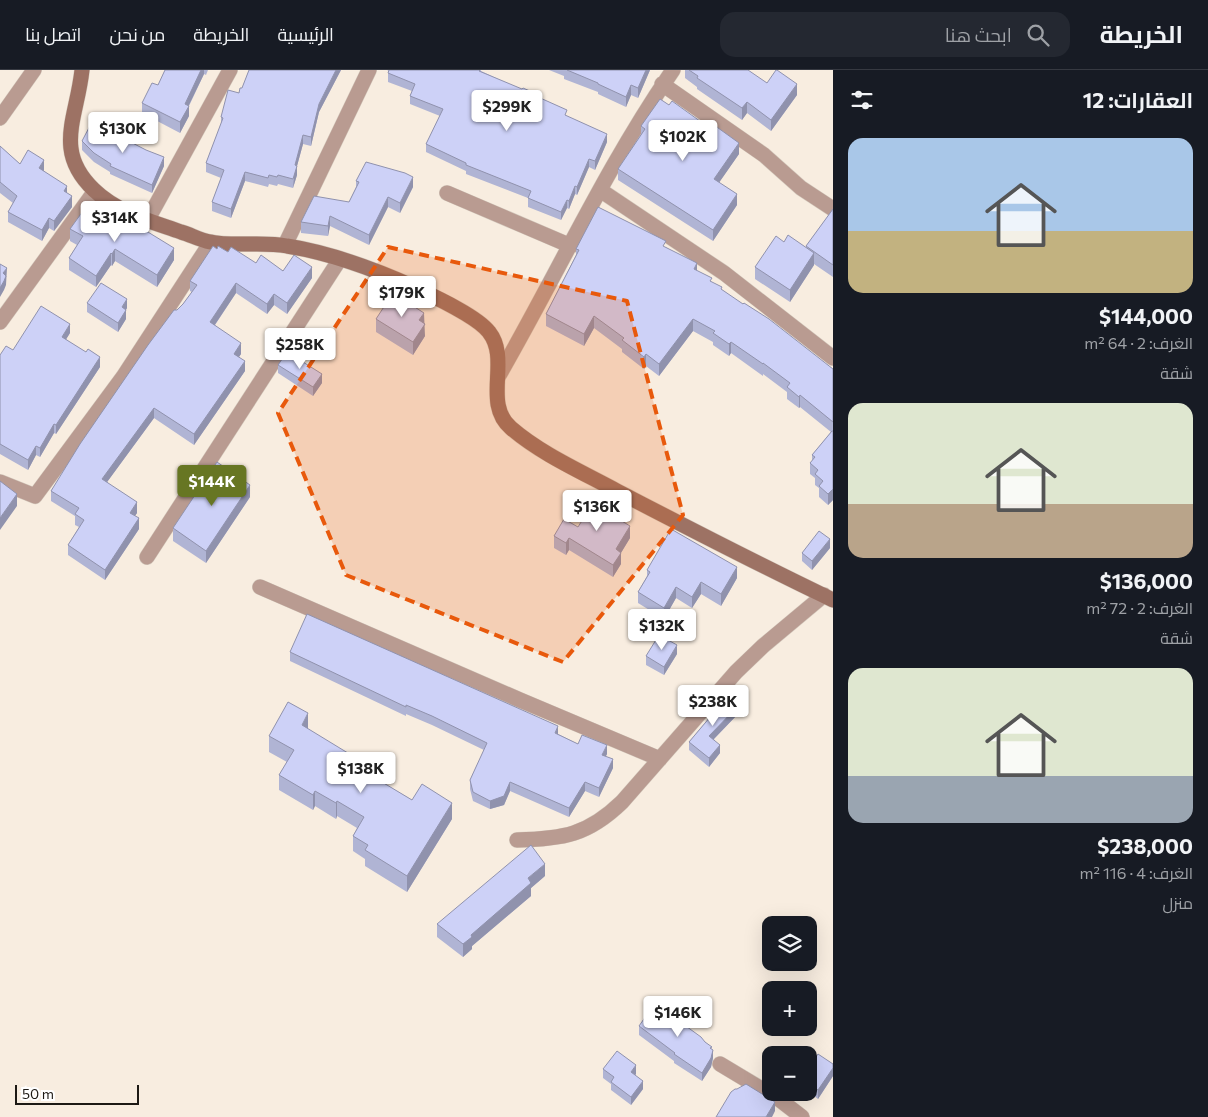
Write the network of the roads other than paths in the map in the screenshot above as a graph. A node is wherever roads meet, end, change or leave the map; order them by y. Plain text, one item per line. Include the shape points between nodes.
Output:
1 (34, 70) edge
2 (82, 70) edge
3 (230, 70) edge
4 (369, 70) edge
5 (673, 70) edge
6 (662, 84) junction
7 (0, 118) edge
8 (600, 190) junction
9 (94, 191) junction
10 (447, 193) dead end
11 (833, 209) edge
12 (147, 220) junction
13 (211, 242) junction
14 (285, 245) junction
15 (571, 246) junction
16 (340, 259) junction
17 (0, 322) edge
18 (833, 358) edge
19 (498, 377) junction
20 (0, 482) edge
21 (146, 557) dead end
22 (260, 587) dead end
23 (828, 597) edge
24 (660, 759) junction
25 (517, 840) dead end
26 (720, 1064) dead end
27 (802, 1117) edge

1 - 7 street
2 - 9 street via 72,125 71,154 79,174
3 - 12 street
4 - 14 street
5 - 6 street
6 - 8 street
6 - 11 street via 764,155 801,188
8 - 15 street
8 - 18 street via 724,273
9 - 12 street via 121,210
9 - 17 street
10 - 15 street
12 - 13 street
13 - 14 street
13 - 20 street via 123,377 35,496
14 - 16 street
15 - 19 street
16 - 19 street via 415,288 482,325 496,345
16 - 21 street
19 - 23 street via 498,410 510,427 534,445 681,525
22 - 24 street
23 - 24 street via 763,646 736,672
24 - 25 street via 600,822 557,838
26 - 27 street

